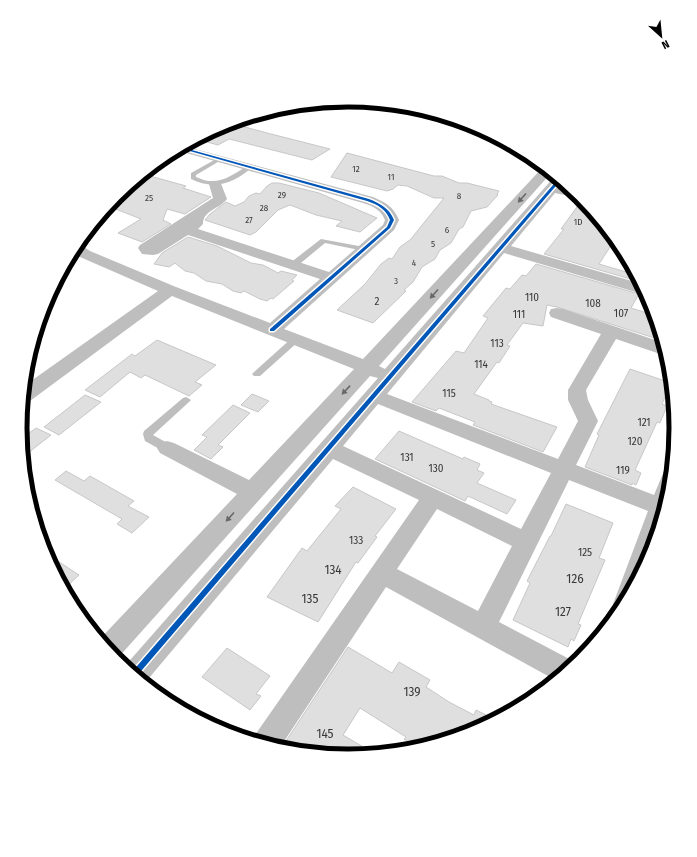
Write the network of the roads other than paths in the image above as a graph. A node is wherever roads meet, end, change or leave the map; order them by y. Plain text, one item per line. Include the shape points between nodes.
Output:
1 (188, 150) edge
2 (220, 159) junction
3 (249, 167) junction
4 (553, 180) edge
5 (553, 181) edge
6 (215, 184) junction
7 (502, 248) junction
8 (364, 249) junction
9 (80, 251) edge
10 (293, 265) junction
11 (332, 278) junction
12 (638, 288) edge
13 (170, 290) junction
14 (557, 313) dead end
15 (272, 330) junction
16 (611, 332) junction
17 (296, 339) junction
18 (660, 348) edge
19 (367, 367) junction
20 (257, 374) dead end
21 (391, 377) junction
22 (30, 391) edge
23 (375, 396) junction
24 (186, 400) dead end
25 (167, 448) joint
26 (329, 448) junction
27 (564, 470) junction
28 (253, 492) junction
29 (433, 497) junction
30 (660, 508) edge
31 (656, 520) edge
32 (527, 542) junction
33 (641, 562) edge
34 (382, 573) junction
35 (483, 627) junction
36 (112, 646) edge
37 (561, 669) edge
38 (138, 671) edge
39 (269, 740) edge

1 - 2 street
2 - 3 street
2 - 6 lane via 192,176
3 - 6 lane via 222,183
3 - 8 street via 381,205 390,212 392,220 389,228
4 -> 19 street
5 - 7 street
6 - 10 street via 220,199 201,212 196,224 178,233
7 - 12 street
7 - 21 street
8 - 10 lane via 324,241
8 - 11 street
9 - 13 street
10 - 11 street
11 - 15 street
13 - 15 street
13 - 22 street
14 - 16 street
15 - 17 street
16 - 18 street
16 - 27 street via 577,390 578,400 588,421
17 - 19 street
17 - 20 lane
19 - 21 street
19 -> 28 street
21 - 23 street
23 - 26 street
23 - 27 street
24 - 25 lane via 148,434 152,441
25 - 28 street
26 - 29 street
26 - 38 street
27 - 30 street
27 - 32 street
28 -> 36 street
29 - 32 street
29 - 34 street
31 - 33 street
32 - 35 street
34 - 35 street
34 - 39 street
35 - 37 street

